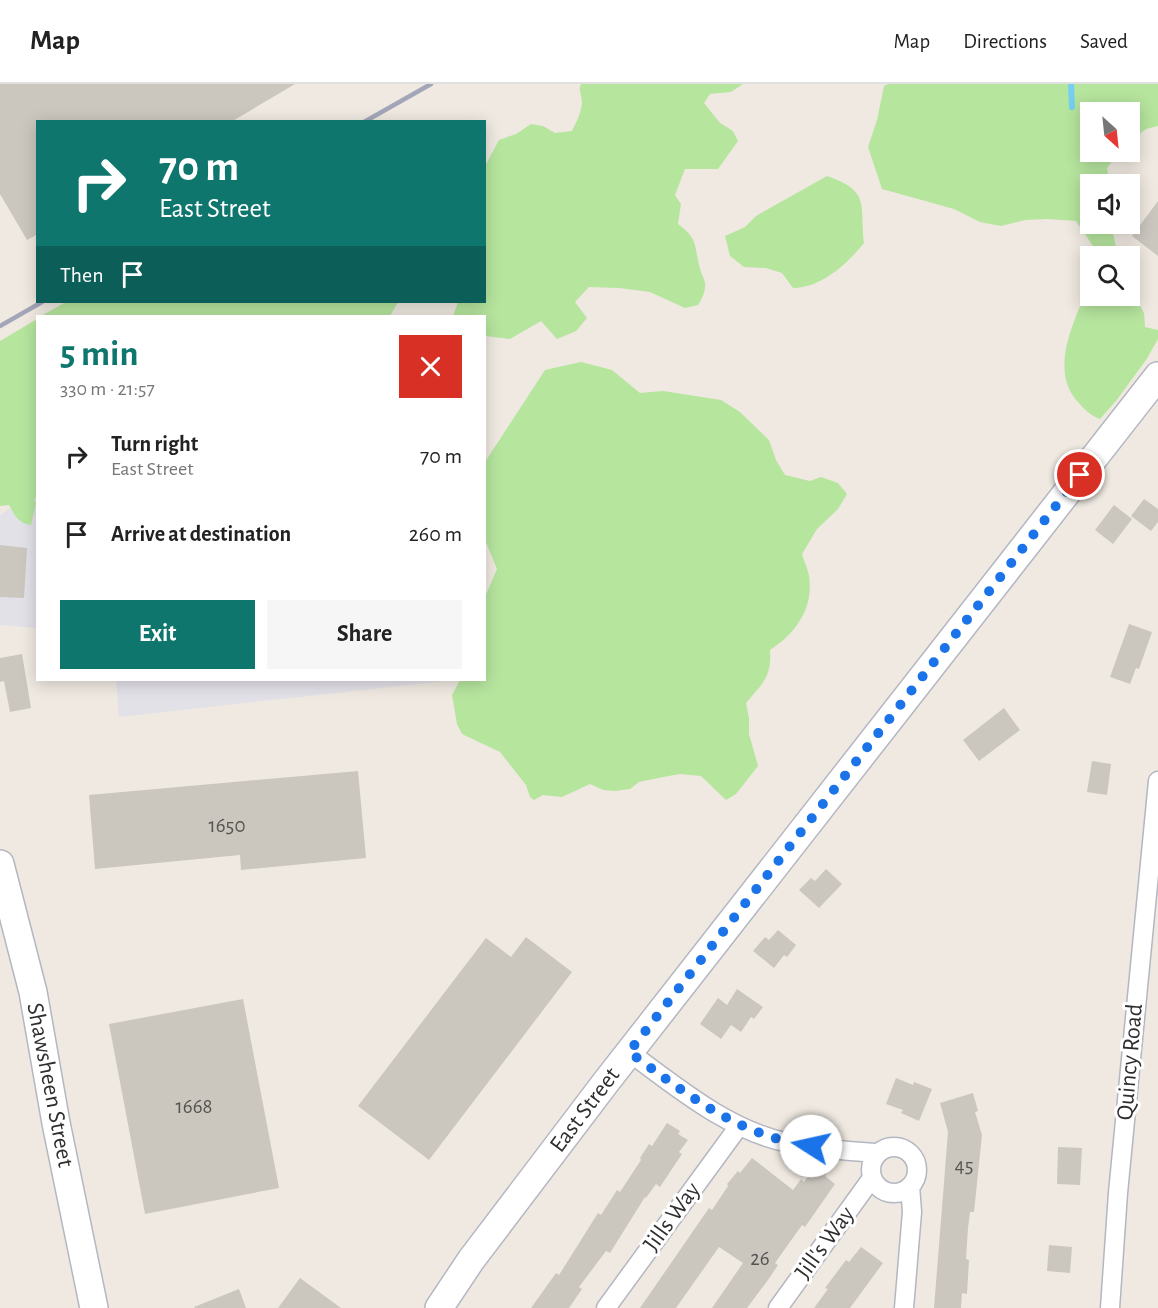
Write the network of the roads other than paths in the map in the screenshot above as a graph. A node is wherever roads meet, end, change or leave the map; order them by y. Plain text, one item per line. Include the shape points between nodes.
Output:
1 (1158, 376) edge
2 (1158, 781) edge
3 (0, 864) edge
4 (629, 1052) junction
5 (739, 1126) junction
6 (877, 1153) junction
7 (872, 1178) junction
8 (910, 1186) junction
9 (94, 1308) edge
10 (439, 1308) edge
11 (606, 1308) edge
12 (778, 1308) edge
13 (904, 1308) edge
14 (1110, 1308) edge

1 - 4 main road, East Street
2 - 14 street, Quincy Road
3 - 9 main road, Shawsheen Street via 33,992
4 - 5 street
4 - 10 main road, East Street
5 - 6 street via 788,1143
5 - 11 street, Jills Way
6 - 7 street via 870,1165
6 - 8 street via 890,1147 910,1153 917,1173
7 - 8 street via 889,1193
7 - 12 street, Jill's Way
8 - 13 street via 912,1212

